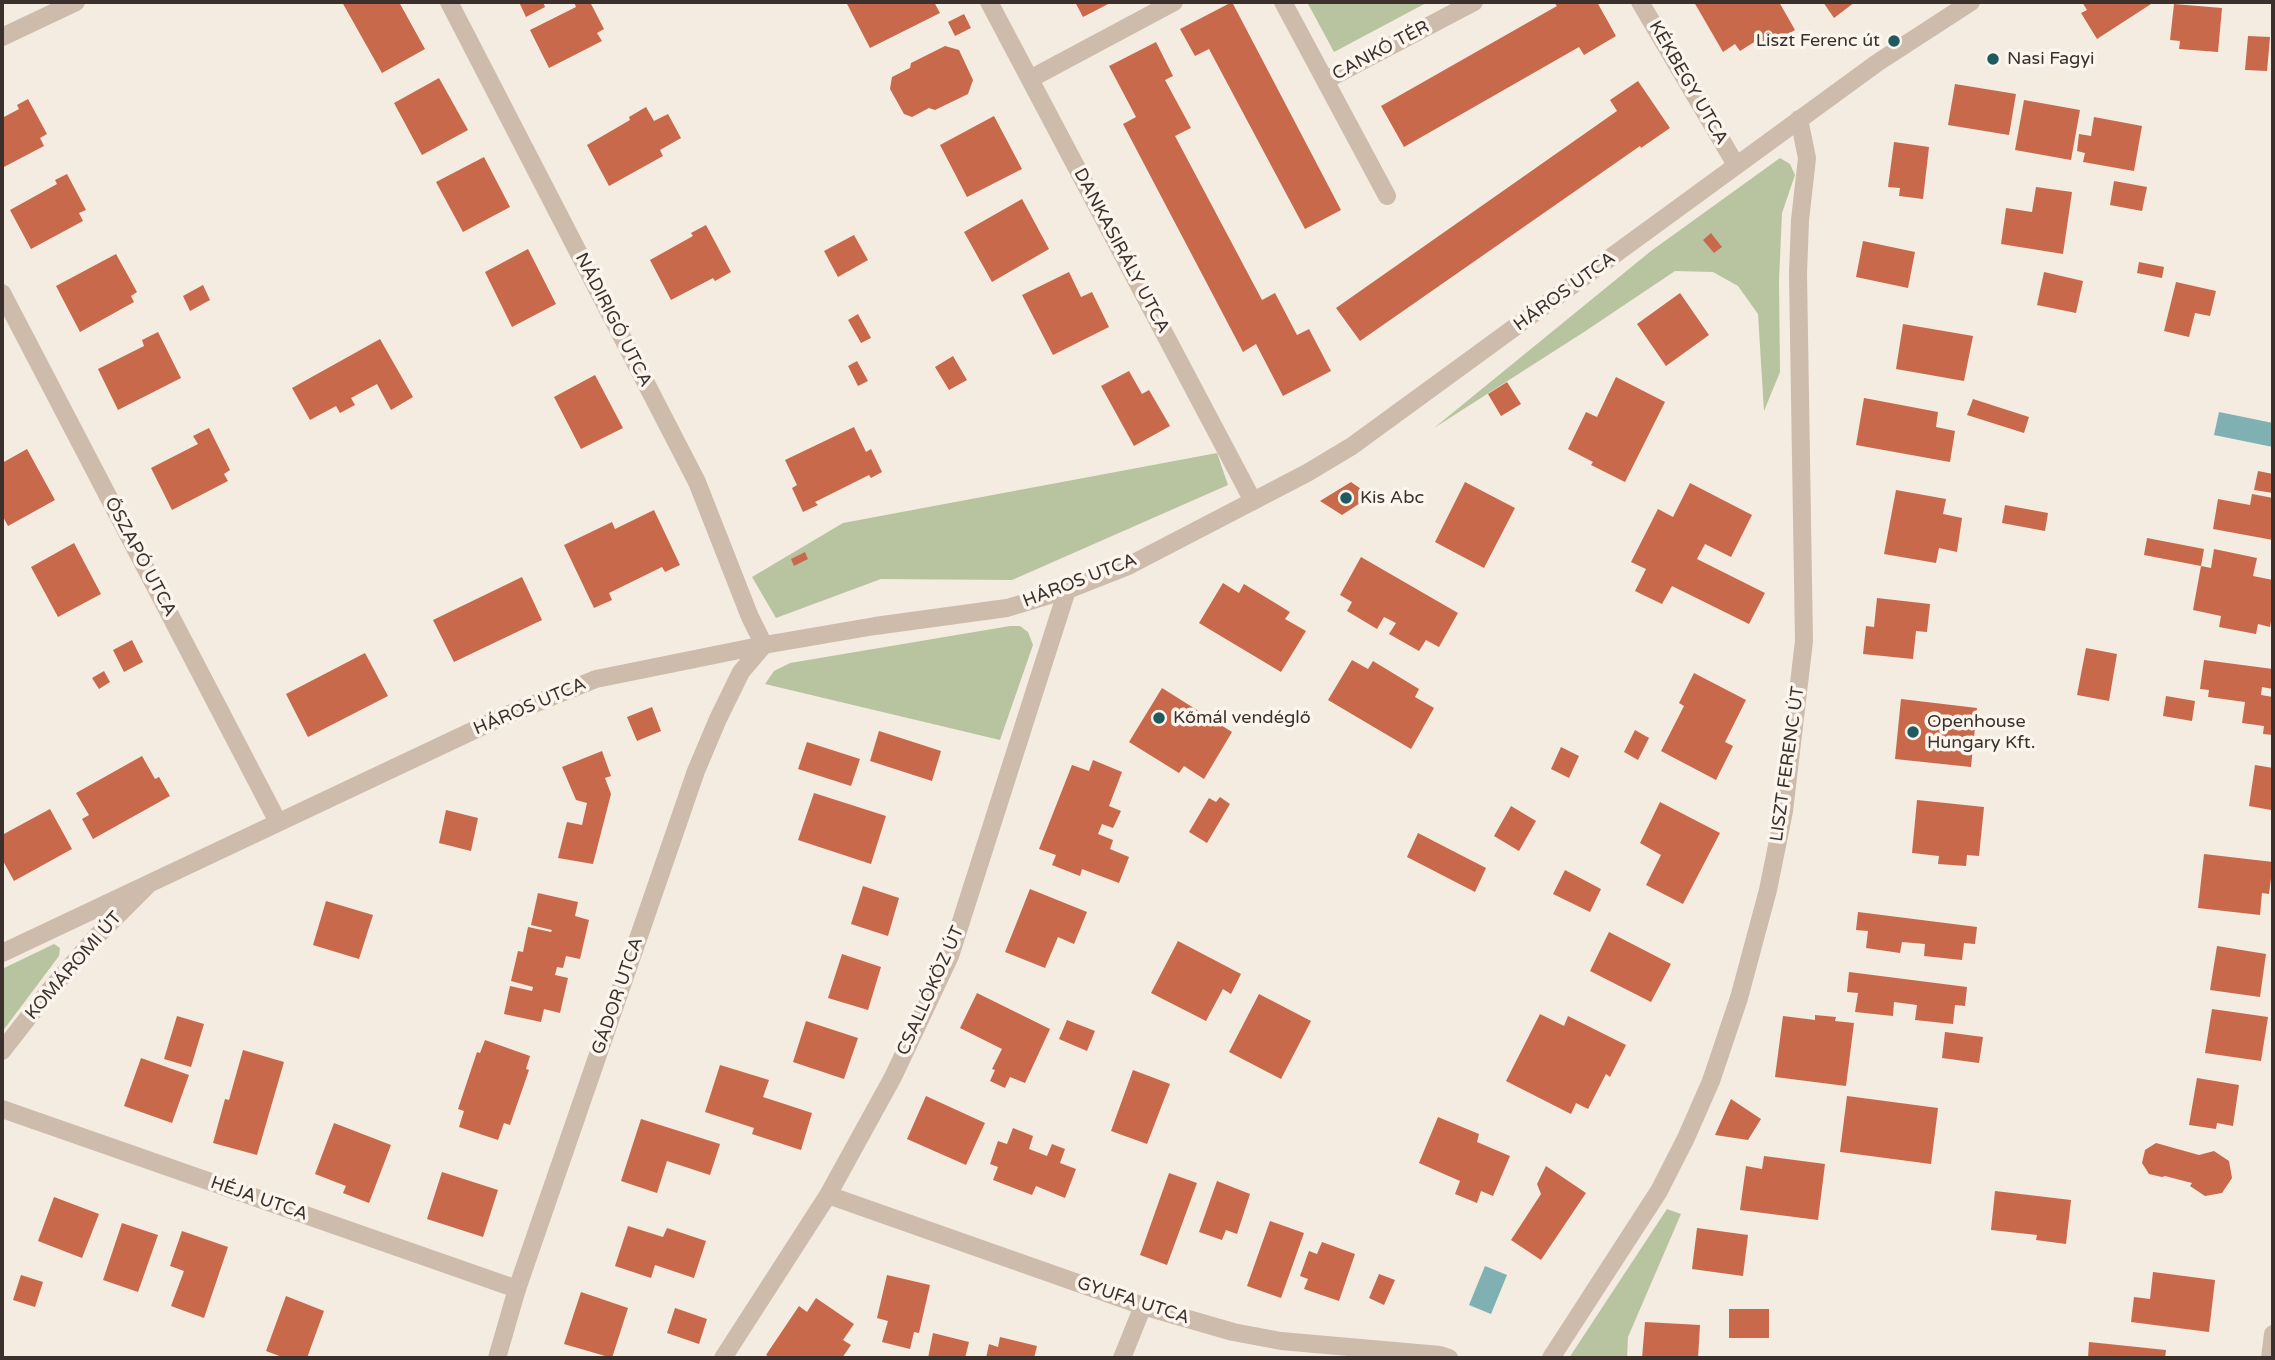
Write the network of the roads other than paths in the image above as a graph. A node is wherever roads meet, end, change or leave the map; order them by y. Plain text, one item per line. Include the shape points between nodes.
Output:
1 (449, 2) edge
2 (989, 2) edge
3 (1174, 2) edge
4 (1283, 2) edge
5 (1474, 2) edge
6 (1640, 2) edge
7 (1971, 2) edge
8 (72, 3) edge
9 (2, 37) edge
10 (1030, 79) junction
11 (1326, 80) junction
12 (1799, 119) junction
13 (1737, 165) junction
14 (1387, 196) dead end
15 (2, 293) edge
16 (1253, 501) junction
17 (1068, 590) junction
18 (764, 645) junction
19 (278, 822) junction
20 (150, 883) junction
21 (2, 953) edge
22 (2, 1051) edge
23 (2, 1109) edge
24 (828, 1195) junction
25 (517, 1289) junction
26 (1143, 1306) junction
27 (2273, 1334) edge
28 (497, 1358) edge
29 (723, 1358) edge
30 (1122, 1358) edge
31 (1449, 1358) edge
32 (1551, 1358) edge
33 (2270, 1358) edge

1 - 18 street, NÁDIRIGÓ UTCA via 697,482
2 - 10 street, DANKASIRÁLY UTCA
3 - 10 street
4 - 11 street, CANKÓ TÉR
5 - 11 street, CANKÓ TÉR
6 - 13 street, KÉKBEGY UTCA
7 - 12 street, HÁROS UTCA
8 - 9 street
10 - 16 street, DANKASIRÁLY UTCA
11 - 14 street, CANKÓ TÉR
12 - 13 street, HÁROS UTCA
12 - 32 street, LISZT FERENC ÚT via 1807,158 1798,274 1804,641 1784,811 1768,890 1711,1081 1659,1191
13 - 16 street, HÁROS UTCA via 1414,403 1352,446
15 - 19 street, ŐSZAPÓ UTCA
16 - 17 street, HÁROS UTCA via 1128,566
17 - 18 street, HÁROS UTCA via 1007,608
17 - 24 street, CSALLÓKÖZ ÚT via 950,956 893,1077
18 - 19 street, HÁROS UTCA via 596,679 504,716
18 - 25 street, GÁDOR UTCA via 741,672 696,771
19 - 20 street, HÁROS UTCA
20 - 21 street, HÁROS UTCA
20 - 22 street, KOMÁROMI ÚT via 48,990
23 - 25 street, HÉJA UTCA
24 - 26 street, GYUFA UTCA
24 - 29 street, CSALLÓKÖZ ÚT
25 - 28 street, GÁDOR UTCA
26 - 30 street
26 - 31 street, GYUFA UTCA via 1281,1341
27 - 33 street

